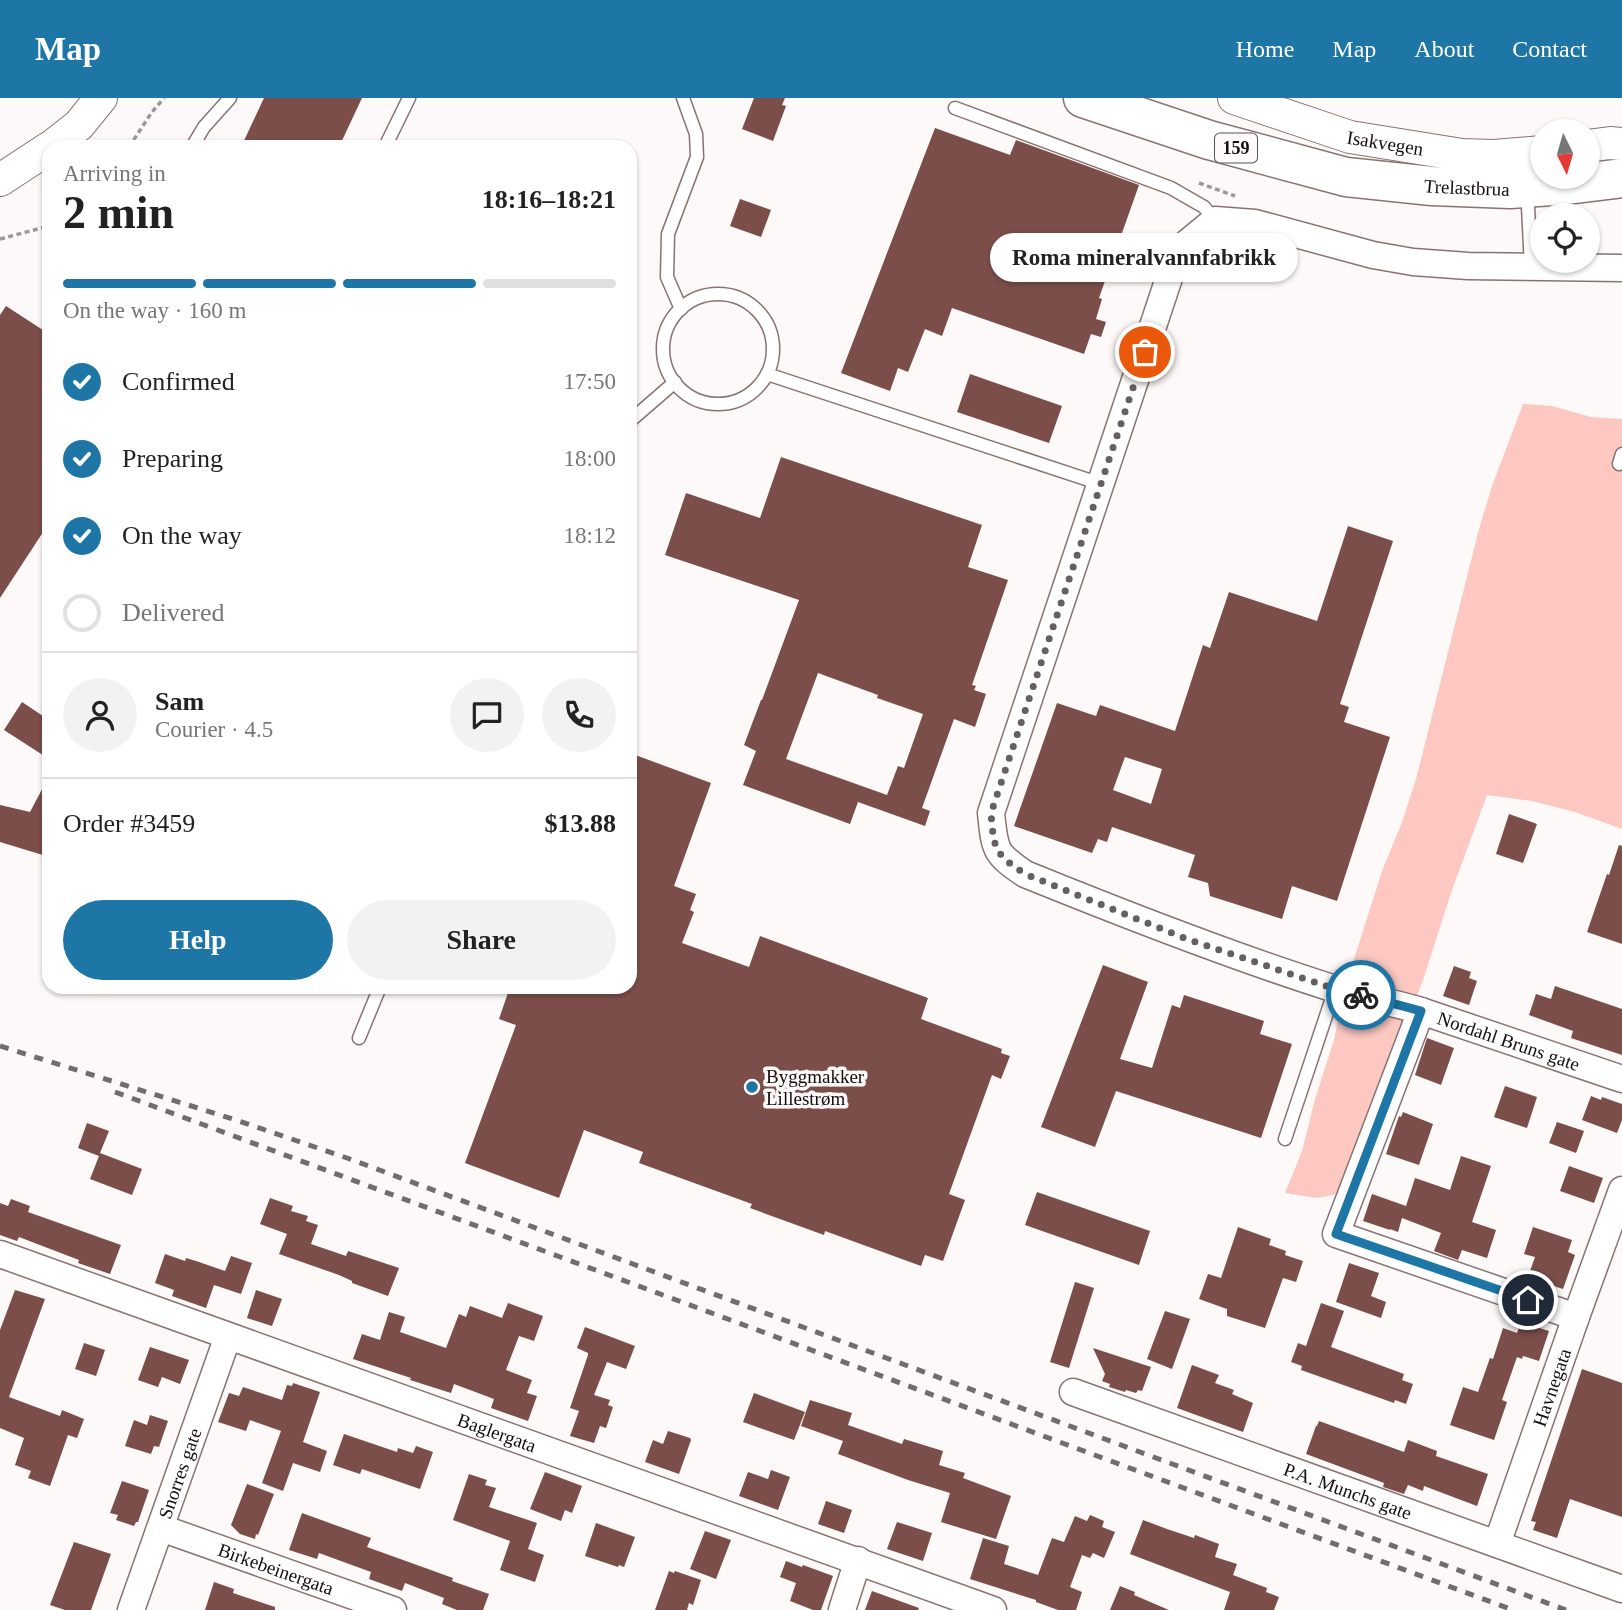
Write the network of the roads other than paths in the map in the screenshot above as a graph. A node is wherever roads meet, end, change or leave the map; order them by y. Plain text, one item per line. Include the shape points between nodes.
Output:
1 (101, 98) edge
2 (230, 98) edge
3 (409, 98) edge
4 (683, 98) edge
5 (1083, 98) edge
6 (1234, 98) edge
7 (956, 108) dead end
8 (60, 140) edge
9 (196, 140) edge
10 (388, 140) edge
11 (1600, 144) edge
12 (1622, 144) edge
13 (42, 153) edge
14 (1530, 153) edge
15 (1622, 178) edge
16 (0, 180) edge
17 (1528, 207) dead end
18 (1215, 220) junction
19 (1530, 247) edge
20 (1530, 267) edge
21 (1600, 268) edge
22 (1622, 268) edge
23 (681, 309) junction
24 (767, 374) junction
25 (675, 382) junction
26 (637, 415) edge
27 (1101, 484) junction
28 (1335, 989) junction
29 (377, 994) edge
30 (1409, 1007) junction
31 (359, 1038) dead end
32 (1622, 1079) edge
33 (1285, 1139) dead end
34 (1622, 1190) edge
35 (0, 1254) edge
36 (1576, 1317) junction
37 (228, 1336) junction
38 (1073, 1392) dead end
39 (161, 1528) junction
40 (1497, 1544) junction
41 (858, 1560) junction
42 (1622, 1589) edge
43 (131, 1610) edge
44 (393, 1610) edge
45 (842, 1610) edge
46 (993, 1610) edge

1 - 8 street
2 - 9 lane
3 - 10 lane
4 - 23 lane via 696,134 697,157 668,234 667,277
5 - 15 highway, Trelastbrua / 159 via 1209,141 1346,177 1510,189
6 - 14 street, Isakvegen via 1350,137 1462,155
7 - 18 lane via 1171,188 1204,207
11 - 12 street
13 - 16 street
17 - 19 lane
18 - 20 street via 1255,223 1413,262
18 - 27 street, Nordahl Bruns gate via 1187,243 1171,272
21 - 22 street
23 - 24 lane via 713,294 736,297 758,310 773,347
23 - 25 lane via 664,343 664,357
24 - 25 lane via 749,394 723,403 696,399
24 - 27 lane
25 - 26 lane
27 - 28 street, Nordahl Bruns gate via 991,813 994,845 1005,861 1025,874 1187,939
28 - 30 street, Nordahl Bruns gate
28 - 33 lane
29 - 31 lane
30 - 32 street, Nordahl Bruns gate
30 - 36 street via 1336,1234
34 - 36 street, Havnegata
35 - 37 street, Baglergata
36 - 40 street, Havnegata
37 - 39 street, Snorres gate
37 - 41 street, Baglergata
38 - 40 street, P.A. Munchs gate
39 - 43 street, Snorres gate
39 - 44 street, Birkebeinergata
40 - 42 street, P.A. Munchs gate
41 - 45 street
41 - 46 street, Baglergata

